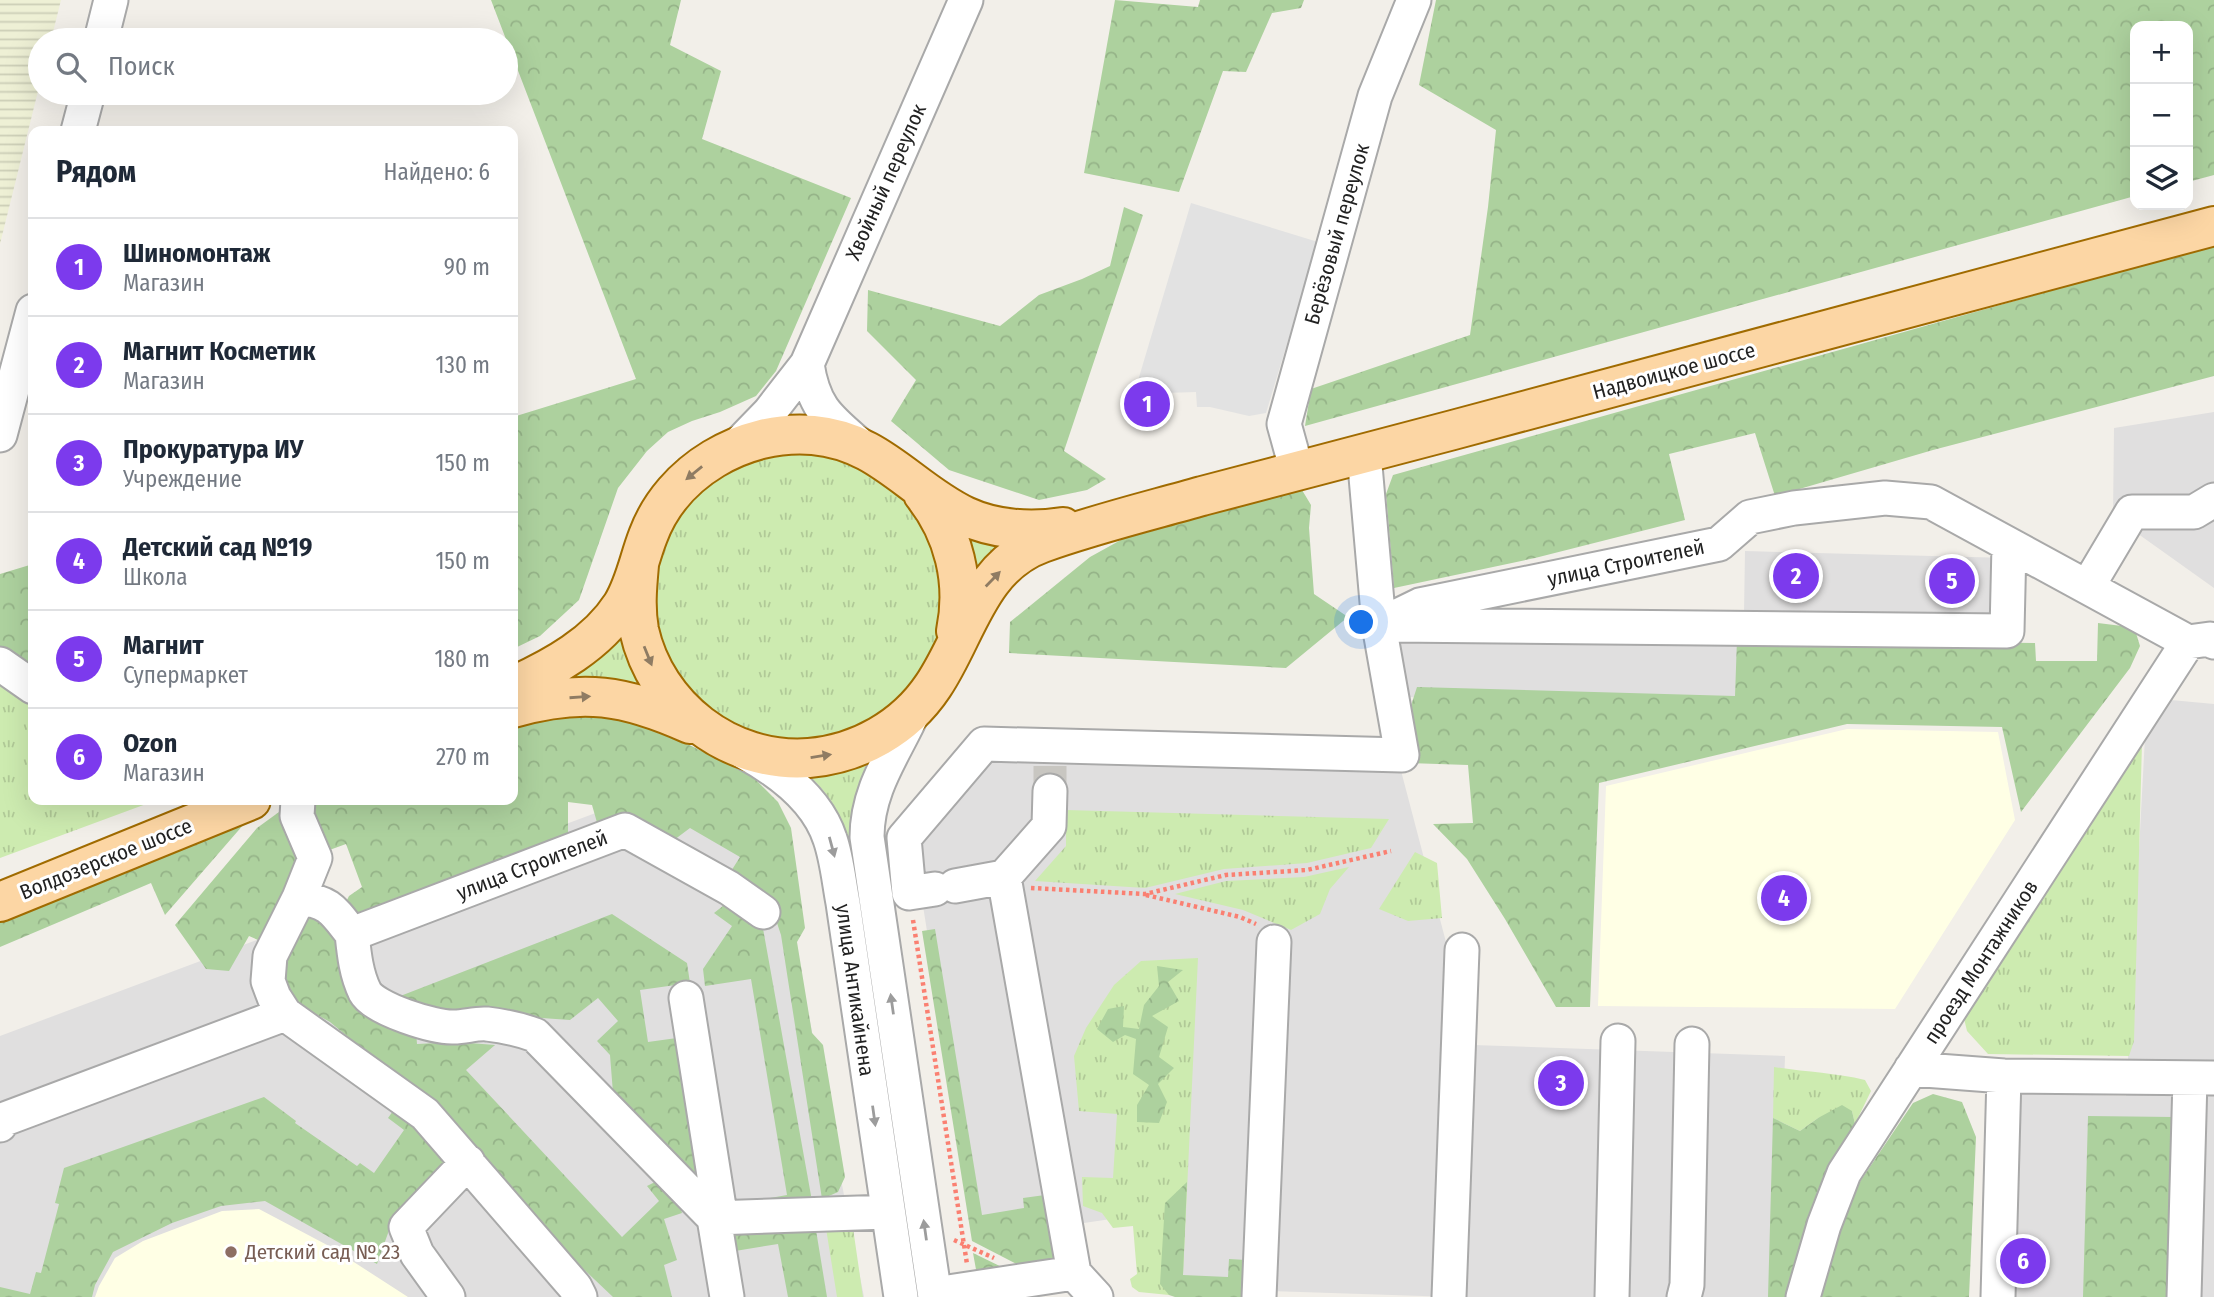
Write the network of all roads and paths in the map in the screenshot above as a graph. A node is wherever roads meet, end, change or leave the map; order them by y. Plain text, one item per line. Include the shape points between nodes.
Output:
1 (111, 0) edge
2 (966, 0) edge
3 (1414, 0) edge
4 (104, 28) edge
5 (85, 105) edge
6 (79, 126) edge
7 (2214, 226) edge
8 (28, 330) edge
9 (807, 364) junction
10 (0, 435) edge
11 (737, 446) junction
12 (863, 448) junction
13 (1364, 454) junction
14 (1297, 471) junction
15 (912, 482) junction
16 (2214, 500) edge
17 (1133, 515) junction
18 (2010, 545) junction
19 (639, 565) junction
20 (2088, 586) junction
21 (1379, 625) junction
22 (2206, 638) edge
23 (947, 659) junction
24 (0, 664) edge
25 (28, 684) edge
26 (518, 684) edge
27 (518, 706) edge
28 (914, 710) junction
29 (712, 734) junction
30 (1050, 768) junction
31 (236, 805) edge
32 (298, 805) edge
33 (1391, 851) dead end
34 (1005, 882) junction
35 (933, 889) junction
36 (1145, 894) junction
37 (299, 898) junction
38 (0, 902) edge
39 (763, 912) dead end
40 (352, 933) junction
41 (1269, 935) joint
42 (1462, 950) dead end
43 (686, 998) dead end
44 (285, 1014) junction
45 (1618, 1041) dead end
46 (1692, 1044) dead end
47 (1911, 1069) junction
48 (2004, 1076) junction
49 (2202, 1078) edge
50 (0, 1125) edge
51 (467, 1162) junction
52 (888, 1212) junction
53 (714, 1218) junction
54 (926, 1233) junction
55 (964, 1243) junction
56 (1036, 1279) junction
57 (1085, 1285) edge
58 (971, 1289) junction
59 (935, 1296) edge
60 (448, 1297) edge
61 (580, 1297) edge
62 (727, 1297) edge
63 (901, 1297) edge
64 (1259, 1297) edge
65 (1449, 1297) edge
66 (1612, 1297) edge
67 (1684, 1297) edge
68 (1803, 1297) edge
69 (1998, 1297) edge
70 (2184, 1297) edge

1 - 4 street
2 - 9 street, Хвойный переулок
3 - 14 street, Берёзовый переулок via 1375,96 1284,424
5 - 6 street
7 - 13 main road, Надвоицкое шоссе
8 - 10 street
9 - 11 street, Хвойный переулок
9 - 12 street via 822,412
11 - 12 main road via 787,435 813,435
11 -> 19 main road via 684,481 663,506
12 - 15 main road
13 - 14 main road, Надвоицкое шоссе
13 - 21 street
14 - 17 main road, Надвоицкое шоссе
15 - 17 main road via 965,516 1000,526 1038,531
15 - 23 main road via 933,506 957,565 957,629
16 - 20 street via 2194,512 2132,512
23 -> 17 main road via 986,586 1019,555
18 - 20 street, улица Строителей
18 - 21 street, улица Строителей via 1930,502 1885,498 1840,502 1750,517 1719,544 1420,605
18 - 21 street via 2007,631
19 - 26 main road via 621,607 597,633 558,664
19 -> 29 main road via 639,628 649,659 684,712
20 - 22 street, улица Строителей
21 - 30 street via 1402,755
22 - 47 street, проезд Монтажников
23 - 28 main road
24 - 25 street
27 -> 29 main road via 580,697 622,699 668,713
29 -> 28 main road via 771,756 810,758 866,743
54 -> 28 street, улица Антикайнена via 867,837 875,786
29 -> 52 street, улица Антикайнена via 783,777 815,810 831,841
30 - 34 street via 1049,826
30 - 35 street via 984,744 904,838
31 - 38 main road, Волдозерское шоссе
32 - 37 street via 297,816 315,858
33 - 36 path via 1307,870 1226,875
34 - 35 street
34 - 36 path
34 - 57 street
35 - 55 path
36 - 41 path via 1240,917
37 - 40 street via 320,901
37 - 44 street via 270,956 268,981
39 - 40 street, улица Строителей via 625,830
40 - 53 street via 366,995 394,1013 425,1022 512,1027 535,1035
41 - 64 street
42 - 65 street
43 - 53 street via 719,1207
44 - 50 street via 2,1120
44 - 51 street via 425,1114
45 - 66 street
46 - 67 street
47 - 48 street
47 - 68 street, проезд Монтажников via 1844,1173
48 - 49 street
48 - 69 street
49 - 70 street
51 - 60 street via 405,1227 417,1254
51 - 61 street
52 - 53 street
52 - 63 street, улица Антикайнена
53 - 62 street
54 - 55 path
54 - 59 street, улица Антикайнена
55 - 56 path
55 - 58 path
56 - 57 street
56 - 58 street
58 - 59 street

